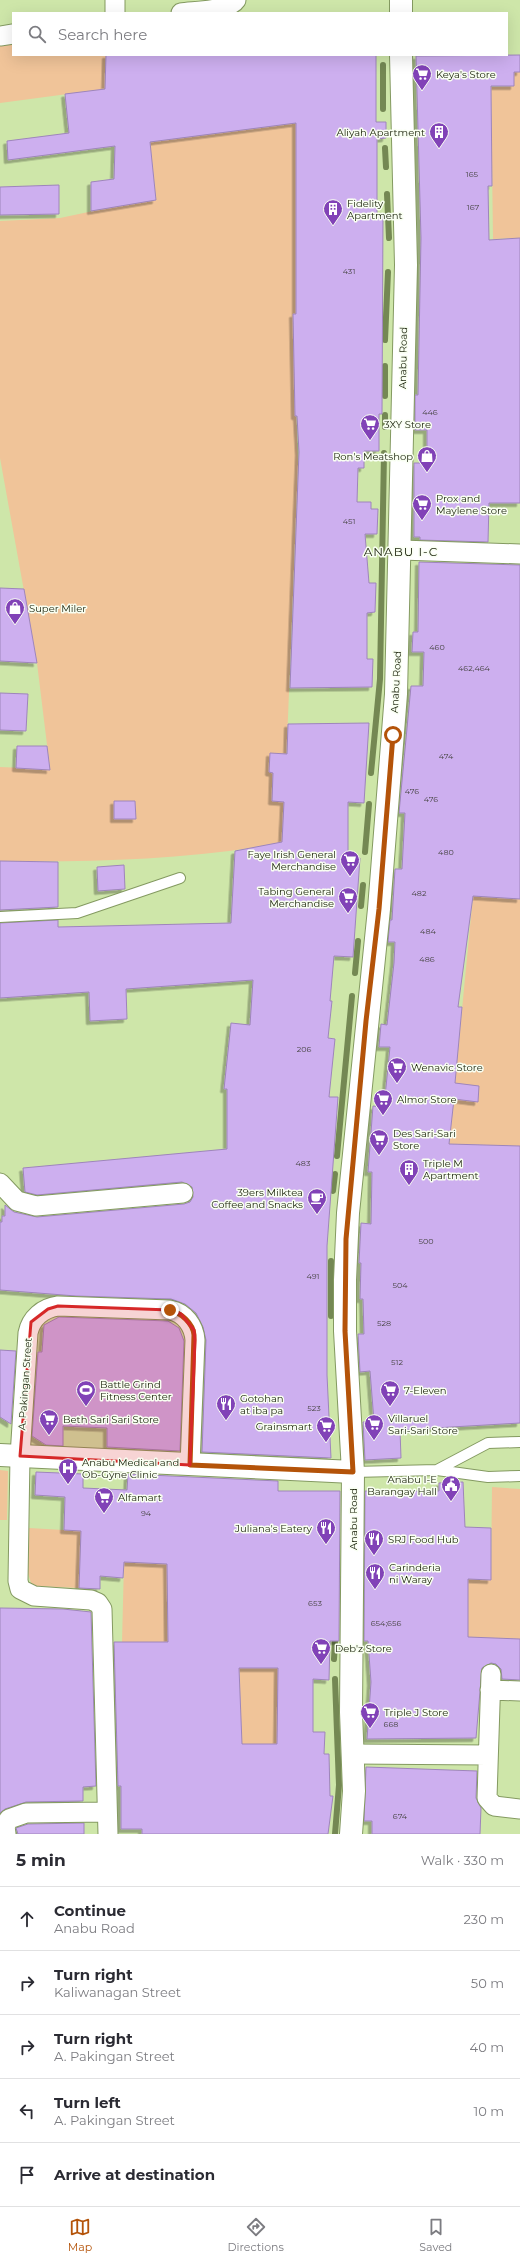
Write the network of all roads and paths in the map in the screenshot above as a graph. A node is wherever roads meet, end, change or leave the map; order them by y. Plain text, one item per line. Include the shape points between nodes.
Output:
1 (115, 0) edge
2 (400, 0) edge
3 (234, 2) edge
4 (115, 12) edge
5 (189, 12) edge
6 (401, 12) edge
7 (12, 34) edge
8 (0, 36) edge
9 (401, 56) edge
10 (400, 550) junction
11 (520, 554) edge
12 (180, 878) dead end
13 (0, 917) edge
14 (0, 1183) edge
15 (183, 1193) dead end
16 (520, 1442) edge
17 (10, 1455) edge
18 (190, 1465) junction
19 (437, 1470) junction
20 (353, 1472) junction
21 (520, 1476) edge
22 (520, 1691) edge
23 (352, 1754) junction
24 (488, 1755) junction
25 (520, 1808) edge
26 (107, 1812) junction
27 (6, 1834) edge
28 (108, 1834) edge
29 (351, 1834) edge

1 - 4 street
2 - 6 street
3 - 5 street via 223,8
7 - 8 street
9 - 10 street, Anabu Road via 406,266 402,359
10 - 11 street
10 - 20 street, Anabu Road via 395,709 379,909 346,1239 345,1331
12 - 13 lane via 77,913
14 - 15 street via 17,1201 36,1206
16 - 19 lane via 488,1443
17 - 18 street
17 - 18 street, A. Pakingan Street via 28,1333 31,1322 38,1315 48,1308 58,1306 170,1310 181,1314 194,1330
17 - 26 street, A. Pakingan Street via 20,1589 34,1596 91,1600 98,1603 102,1609
18 - 20 street
19 - 20 lane
19 - 21 lane via 488,1477
20 - 23 street, Anabu Road
22 - 24 street via 491,1682
23 - 24 street
23 - 29 street, Anabu Road via 354,1791
24 - 25 street via 486,1792 490,1803 500,1807
26 - 27 street via 16,1815 4,1826
26 - 28 street

